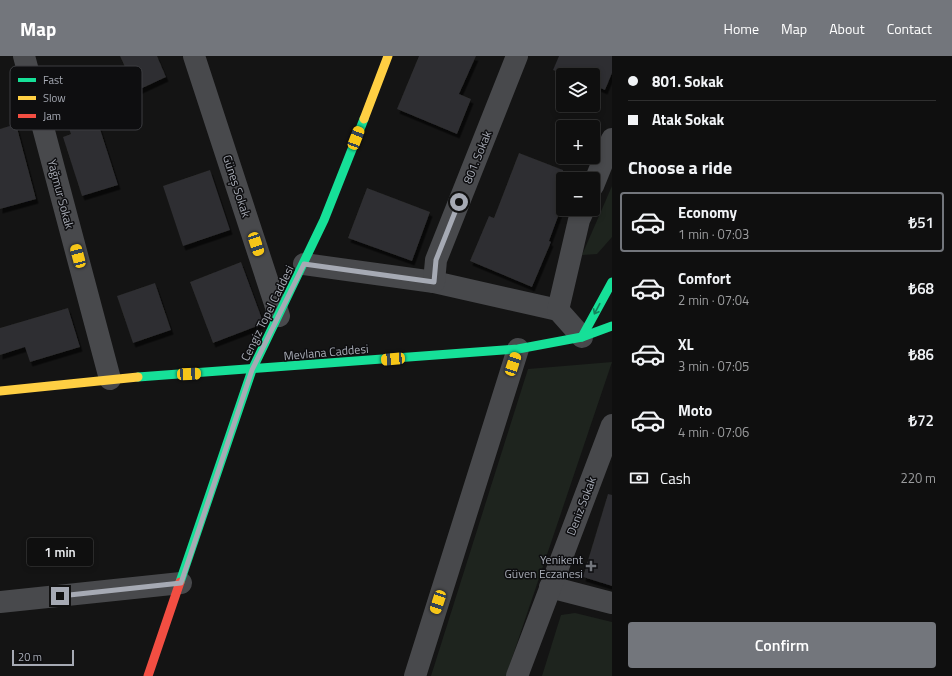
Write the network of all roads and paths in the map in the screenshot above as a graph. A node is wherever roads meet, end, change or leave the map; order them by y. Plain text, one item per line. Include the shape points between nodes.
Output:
1 (24, 56) edge
2 (194, 56) edge
3 (517, 56) edge
4 (383, 61) edge
5 (27, 66) edge
6 (44, 130) edge
7 (612, 139) edge
8 (599, 172) edge
9 (581, 216) edge
10 (304, 264) junction
11 (434, 282) junction
12 (612, 282) edge
13 (558, 310) junction
14 (279, 316) junction
15 (606, 317) dead end
16 (612, 326) edge
17 (589, 339) junction
18 (518, 349) junction
19 (252, 370) junction
20 (110, 379) junction
21 (0, 391) edge
22 (612, 425) edge
23 (181, 583) junction
24 (550, 587) junction
25 (0, 602) edge
26 (612, 603) edge
27 (148, 676) edge
28 (415, 676) edge
29 (517, 676) edge

1 - 5 street, Yağmur Sokak
2 - 14 street, Güneş Sokak
3 - 11 street, 801. Sokak via 436,260
4 - 10 street, Cengiz Topel Caddesi via 324,220
6 - 20 street, Yağmur Sokak
7 - 8 street
9 - 13 street
10 - 11 street
10 - 14 street, Cengiz Topel Caddesi
11 - 13 street
12 -> 17 street
13 - 17 street
14 - 19 street, Cengiz Topel Caddesi
15 - 17 street
16 - 17 street, Mevlana Caddesi
17 - 18 street, Mevlana Caddesi
18 - 19 street, Mevlana Caddesi
18 - 28 street
19 - 20 street, Mevlana Caddesi
19 - 23 street, Cengiz Topel Caddesi
20 - 21 street, Mevlana Caddesi
22 - 24 street, Deniz Sokak
23 - 25 street
23 - 27 street, Cengiz Topel Caddesi
24 - 26 street
24 - 29 street, Deniz Sokak

